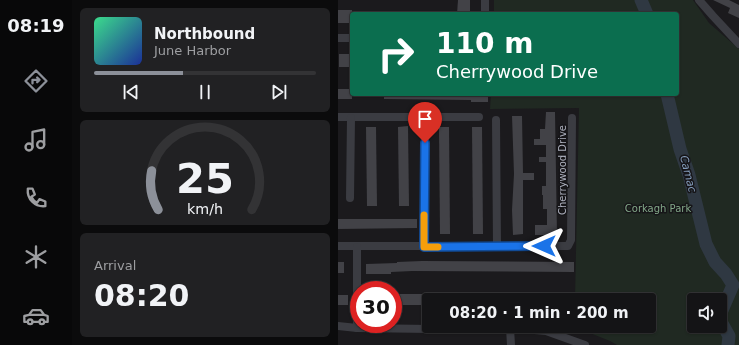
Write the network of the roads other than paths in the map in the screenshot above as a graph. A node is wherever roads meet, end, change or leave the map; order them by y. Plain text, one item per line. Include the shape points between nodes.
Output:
1 (485, 0) edge
2 (699, 0) edge
3 (485, 12) edge
4 (338, 38) edge
5 (350, 38) edge
6 (739, 44) edge
7 (338, 117) edge
8 (425, 117) junction
9 (479, 117) dead end
10 (351, 118) junction
11 (572, 118) dead end
12 (496, 120) dead end
13 (350, 198) dead end
14 (338, 246) edge
15 (497, 246) junction
16 (357, 247) junction
17 (424, 247) junction
18 (357, 281) edge
19 (338, 326) edge
20 (350, 327) edge
21 (402, 329) edge
22 (422, 329) edge
23 (510, 333) edge
24 (552, 333) edge
25 (511, 345) edge
26 (585, 345) edge

1 - 3 street
2 - 6 street
4 - 5 street
7 - 10 street
8 - 9 street
8 - 10 street
8 - 17 street
10 - 13 street
11 - 15 street, Cherrywood Drive via 571,240 568,246
12 - 15 street
14 - 16 street, Cherrywood Drive
15 - 17 street, Cherrywood Drive
16 - 17 street, Cherrywood Drive
16 - 18 street
19 - 20 street
21 - 22 street
23 - 25 street
24 - 26 street

